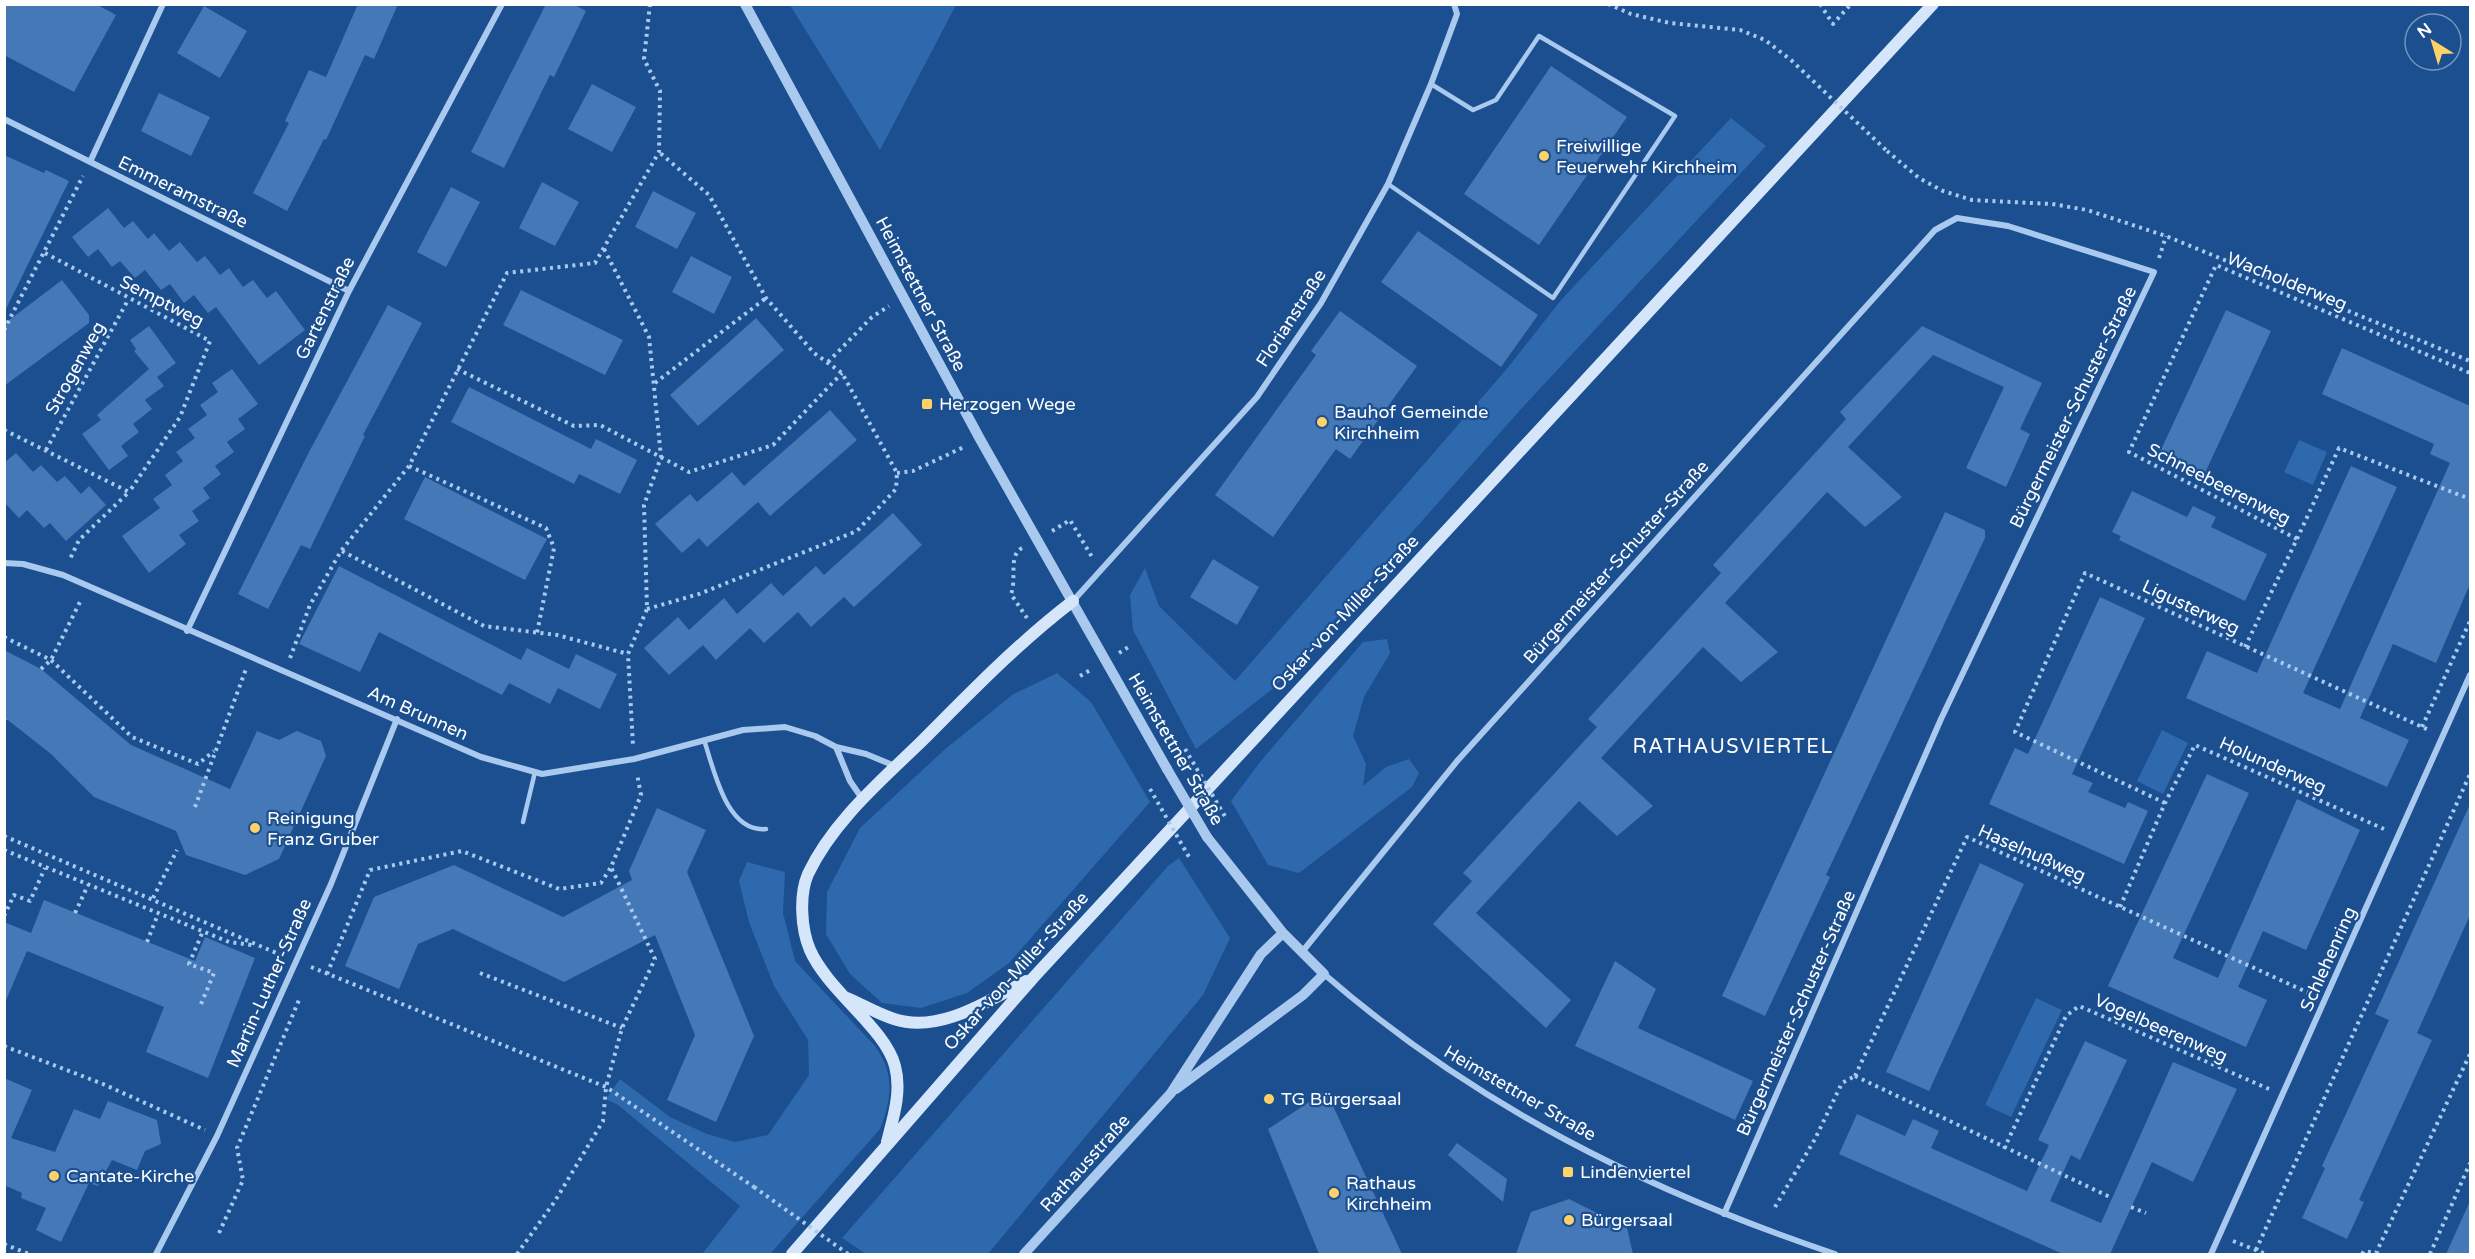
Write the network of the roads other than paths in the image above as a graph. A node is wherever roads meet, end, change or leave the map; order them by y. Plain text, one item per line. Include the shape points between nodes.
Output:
1 (164, 4) edge
2 (502, 4) edge
3 (745, 4) edge
4 (1454, 4) edge
5 (1934, 4) edge
6 (1431, 84) junction
7 (4, 119) edge
8 (90, 162) junction
9 (1388, 184) junction
10 (348, 291) junction
11 (4, 563) edge
12 (1073, 601) junction
13 (187, 631) junction
14 (2470, 675) edge
15 (397, 719) junction
16 (704, 740) junction
17 (836, 747) junction
18 (896, 766) junction
19 (535, 772) junction
20 (863, 801) junction
21 (523, 822) dead end
22 (766, 829) dead end
23 (1283, 933) junction
24 (1302, 952) junction
25 (1324, 974) junction
26 (1033, 978) junction
27 (843, 997) junction
28 (1171, 1093) junction
29 (887, 1144) junction
30 (1724, 1214) junction
31 (156, 1254) edge
32 (792, 1254) edge
33 (1024, 1254) edge
34 (1835, 1254) edge
35 (2211, 1254) edge

1 - 8 street
2 - 10 street, Gartenstraße
3 - 12 street, Heimstettner Straße via 980,439
4 - 6 street, Florianstraße via 1456,14
5 - 26 main road, Oskar-von-Miller-Straße
6 - 9 street, Florianstraße
6 - 9 lane via 1473,110 1496,100 1539,36 1675,116 1553,298
7 - 8 street, Emmeramstraße
8 - 10 street, Emmeramstraße
9 - 12 street, Florianstraße via 1321,303 1257,397
10 - 13 street, Gartenstraße
11 - 13 street, Am Brunnen via 63,575
12 - 18 main road via 1020,643
12 - 23 street, Heimstettner Straße, bridge via 1207,837
13 - 15 street, Am Brunnen
14 - 35 street, Schlehenring
15 - 19 street, Am Brunnen via 481,757
15 - 31 street, Martin-Luther-Straße via 331,884 217,1136
16 - 17 street, Am Brunnen via 743,730 785,728
16 - 19 street, Am Brunnen via 634,759
16 - 22 lane via 722,792 738,819 756,830
17 - 18 street, Am Brunnen
17 - 20 street
18 - 20 main road
19 - 21 lane
20 - 27 main road via 818,854 807,877 803,902 810,949 827,981
23 - 24 street, Heimstettner Straße
23 - 28 street, Rathausstraße via 1261,954
24 - 25 street, Heimstettner Straße
24 - 30 street, Bürgermeister-Schuster-Straße via 1458,760 1935,230 1957,218 2008,226 2154,273 1941,719
25 - 28 street, Rathausstraße via 1303,995
25 - 30 street, Heimstettner Straße via 1380,1023 1482,1092 1571,1144
26 - 27 main road via 969,1011 918,1023 896,1020
26 - 29 main road, Oskar-von-Miller-Straße
27 - 29 main road via 884,1045 895,1066 897,1096
28 - 33 street, Rathausstraße
29 - 32 main road, Oskar-von-Miller-Straße
30 - 34 street, Heimstettner Straße

